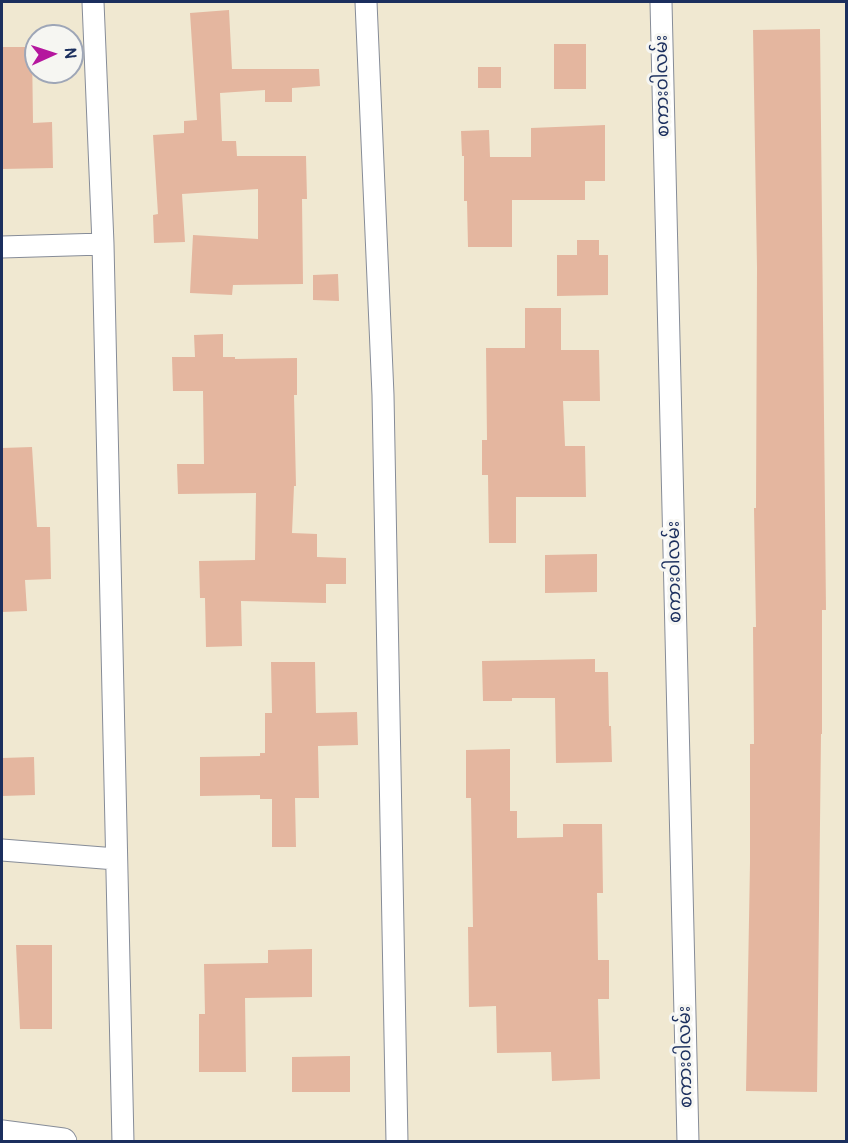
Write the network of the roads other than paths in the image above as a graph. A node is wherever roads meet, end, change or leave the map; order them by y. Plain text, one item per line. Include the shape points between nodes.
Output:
1 (93, 2) edge
2 (366, 2) edge
3 (661, 2) edge
4 (102, 244) junction
5 (2, 247) edge
6 (2, 850) edge
7 (116, 860) junction
8 (2, 1134) edge
9 (63, 1142) edge
10 (123, 1142) edge
11 (397, 1142) edge
12 (688, 1142) edge

1 - 4 street
2 - 11 street via 383,395
3 - 12 street, စကားဝါလမ်း
4 - 5 street
4 - 7 street
6 - 7 street
7 - 10 street
8 - 9 street

